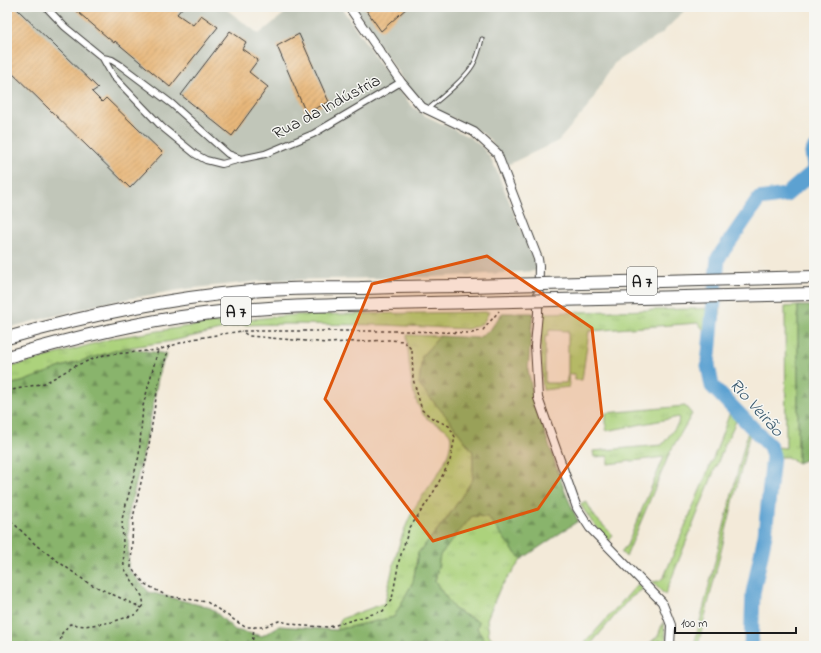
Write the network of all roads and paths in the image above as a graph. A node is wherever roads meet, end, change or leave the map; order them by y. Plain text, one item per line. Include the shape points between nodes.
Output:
1 (46, 7) edge
2 (348, 7) edge
3 (482, 39) dead end
4 (103, 58) junction
5 (401, 82) junction
6 (427, 110) junction
7 (241, 159) junction
8 (814, 277) edge
9 (814, 294) edge
10 (501, 309) dead end
11 (241, 331) junction
12 (7, 338) edge
13 (169, 347) junction
14 (158, 350) junction
15 (7, 358) edge
16 (7, 391) edge
17 (7, 517) edge
18 (142, 608) junction
19 (254, 627) junction
20 (59, 646) edge
21 (252, 646) edge
22 (670, 646) edge

1 - 4 street, Rua da Indústria via 65,27
2 - 5 street
3 - 6 lane via 472,67
4 - 7 street, Rua da Indústria via 120,65 172,104 228,154
4 - 7 street, Rua da Indústria via 108,70 118,82 162,127 195,154 222,164
5 - 6 street via 422,108
5 - 7 street, Rua da Indústria via 313,134 264,154
6 - 22 street via 474,132 496,153 538,258 535,345 538,398 577,508 590,528 662,602 671,625
8 - 12 highway, A 7, bridge via 291,289 220,294 108,312
9 - 15 highway, A 7, bridge via 283,307 195,315 97,333
10 - 11 path via 483,330 472,333
11 - 13 path via 193,339
11 - 19 path via 249,336 328,343 404,341 412,350 413,379 422,410 449,426 455,437 450,460 409,529 399,560 392,599 383,611 329,627 303,626 278,621 263,627
13 - 14 path
13 - 19 path via 158,385 148,451 133,518 131,568 145,584 167,596 207,602 245,627
14 - 16 path via 104,355 77,365 45,383
14 - 18 path via 144,406 139,456 122,519 124,568 142,596
17 - 18 path via 37,546 88,583
18 - 20 path via 137,614 112,622 85,626 70,624 62,633
19 - 21 path

